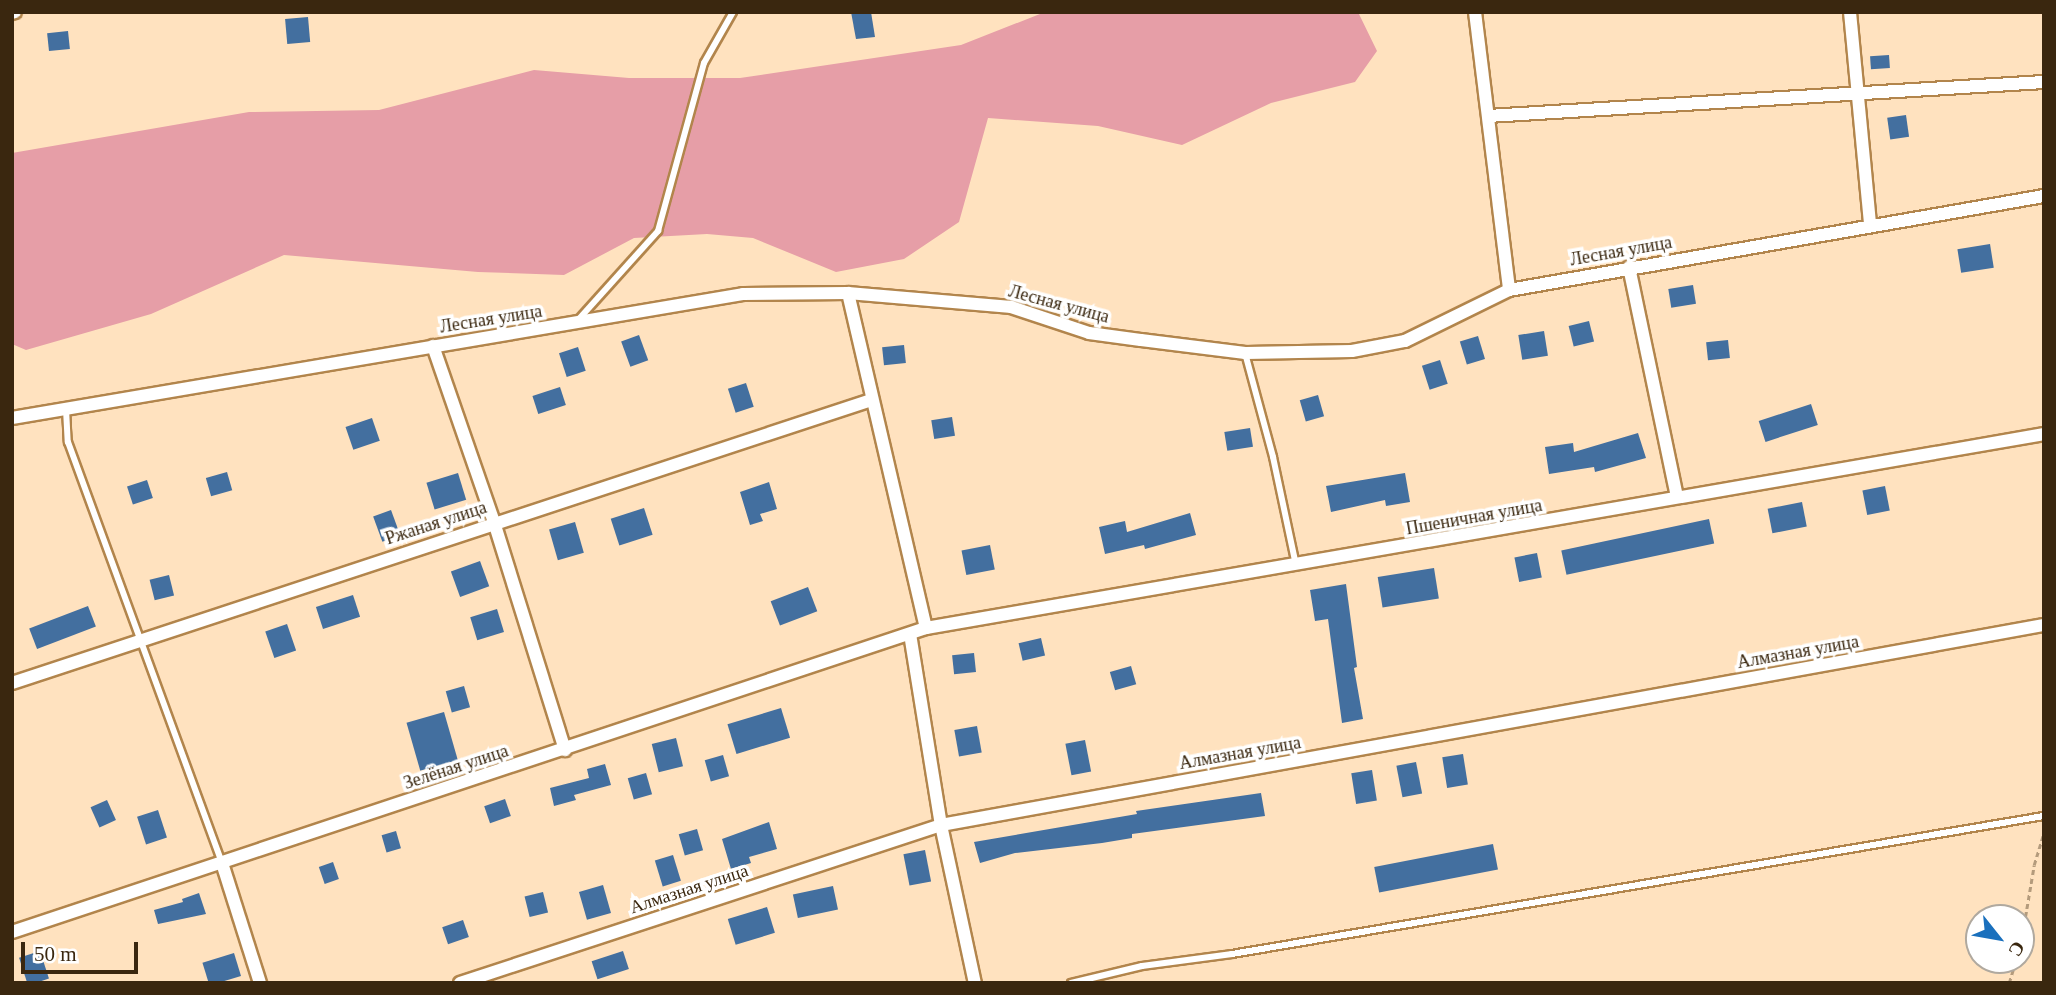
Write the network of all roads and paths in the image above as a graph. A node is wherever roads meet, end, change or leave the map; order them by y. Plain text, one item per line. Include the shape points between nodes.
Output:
1 (733, 12) edge
2 (1475, 12) edge
3 (1850, 12) edge
4 (2044, 82) edge
5 (1858, 94) junction
6 (1488, 116) junction
7 (2044, 196) edge
8 (1870, 225) junction
9 (1629, 267) junction
10 (1509, 289) junction
11 (848, 293) junction
12 (574, 324) junction
13 (433, 346) junction
14 (1245, 353) junction
15 (871, 400) junction
16 (66, 409) junction
17 (12, 418) edge
18 (2044, 434) edge
19 (1677, 496) junction
20 (494, 522) junction
21 (1296, 565) junction
22 (2044, 625) edge
23 (926, 628) junction
24 (910, 634) junction
25 (140, 638) junction
26 (12, 683) edge
27 (565, 750) junction
28 (2044, 816) edge
29 (941, 825) junction
30 (2044, 832) edge
31 (222, 863) junction
32 (2027, 904) edge
33 (12, 932) edge
34 (260, 983) edge
35 (460, 983) edge
36 (975, 983) edge
37 (1070, 983) edge

1 - 12 lane via 704,63 658,230
2 - 6 street
3 - 5 street
4 - 5 street
5 - 6 street
5 - 8 street
6 - 10 street
7 - 8 street, Лесная улица
8 - 9 street, Лесная улица
9 - 10 street, Лесная улица
9 - 19 street
10 - 14 street, Лесная улица via 1405,341 1352,351
11 - 12 street, Лесная улица via 743,294
11 - 14 street, Лесная улица via 1011,307 1089,333
11 - 15 street
12 - 13 street, Лесная улица
13 - 16 street, Лесная улица
13 - 20 street
14 - 21 lane
15 - 20 street, Ржаная улица
15 - 23 street
16 - 17 street, Лесная улица
16 - 25 lane via 68,442
18 - 19 street, Пшеничная улица
19 - 21 street, Пшеничная улица
20 - 25 street, Ржаная улица
20 - 27 street
21 - 23 street, Пшеничная улица
22 - 29 street, Алмазная улица
23 - 24 street, Пшеничная улица
24 - 27 street, Зелёная улица
24 - 29 street
25 - 26 street, Ржаная улица
25 - 31 lane
27 - 31 street, Зелёная улица
28 - 37 lane via 1142,966
29 - 35 street, Алмазная улица
29 - 36 street
30 - 32 path
31 - 33 street, Зелёная улица
31 - 34 street

